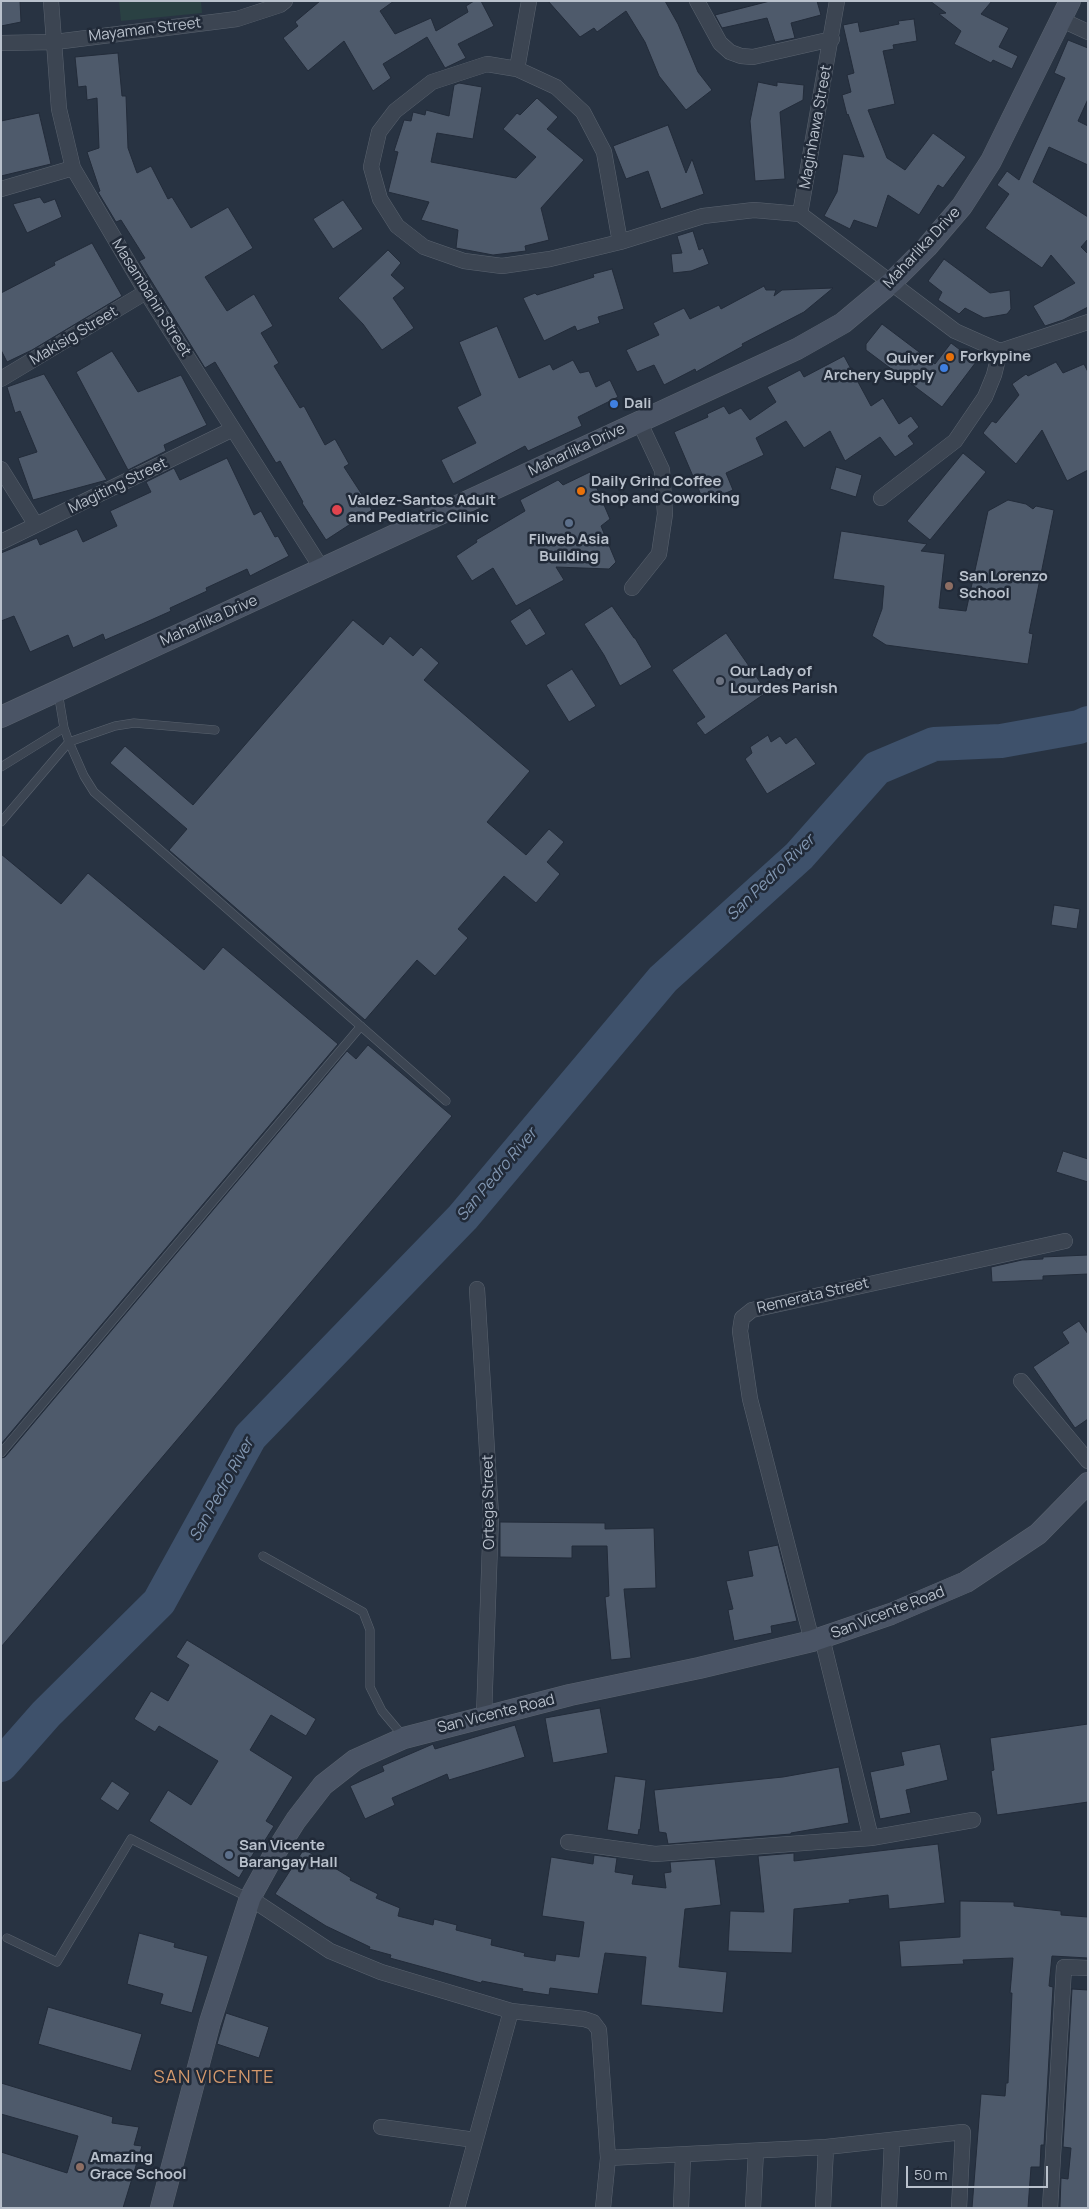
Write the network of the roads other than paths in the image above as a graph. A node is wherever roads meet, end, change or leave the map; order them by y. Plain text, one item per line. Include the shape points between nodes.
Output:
1 (51, 1) edge
2 (529, 1) edge
3 (697, 1) edge
4 (837, 1) edge
5 (282, 3) edge
6 (1067, 6) edge
7 (1088, 32) edge
8 (832, 39) junction
9 (55, 42) junction
10 (1, 43) edge
11 (517, 69) junction
12 (73, 168) junction
13 (1, 190) edge
14 (800, 214) junction
15 (620, 242) junction
16 (892, 282) junction
17 (146, 292) junction
18 (1088, 322) edge
19 (1000, 351) junction
20 (1, 379) edge
21 (640, 421) junction
22 (234, 429) junction
23 (1, 470) edge
24 (882, 498) dead end
25 (36, 526) junction
26 (1, 542) edge
27 (322, 570) junction
28 (632, 588) dead end
29 (57, 690) junction
30 (1, 717) edge
31 (64, 728) junction
32 (215, 730) dead end
33 (69, 742) junction
34 (1, 767) edge
35 (1, 822) edge
36 (361, 1026) junction
37 (446, 1101) dead end
38 (1065, 1241) dead end
39 (477, 1289) dead end
40 (1021, 1381) dead end
41 (1, 1453) edge
42 (1088, 1461) edge
43 (1088, 1483) edge
44 (263, 1556) dead end
45 (817, 1639) junction
46 (484, 1716) junction
47 (404, 1738) junction
48 (973, 1820) dead end
49 (871, 1838) junction
50 (568, 1842) dead end
51 (250, 1898) junction
52 (7, 1938) dead end
53 (1088, 1968) edge
54 (511, 2011) junction
55 (381, 2127) dead end
56 (475, 2140) junction
57 (892, 2141) junction
58 (826, 2147) junction
59 (756, 2150) junction
60 (683, 2156) junction
61 (608, 2158) junction
62 (161, 2208) edge
63 (457, 2208) edge
64 (603, 2208) edge
65 (681, 2208) edge
66 (753, 2208) edge
67 (823, 2208) edge
68 (889, 2208) edge
69 (959, 2208) edge
70 (1050, 2208) edge

1 - 9 street, Masambahin Street
2 - 11 street
3 - 8 street, Maginhawa Street via 720,43 741,56 753,57
4 - 8 street, Maginhawa Street
5 - 9 street, Mayaman Street via 237,19
6 - 7 street
6 - 16 street, Maharlika Drive via 991,161 962,206
8 - 14 street, Maginhawa Street
9 - 10 street, Mayaman Street
9 - 12 street, Masambahin Street via 59,109
11 - 15 street via 556,87 583,112 604,152
11 - 15 street via 486,64 432,82 395,111 379,132 372,166 380,199 396,226 424,247 464,261 502,266 550,259
12 - 13 street
12 - 17 street, Masambahin Street
14 - 15 street via 754,210 703,216
14 - 16 street
16 - 19 street via 955,331
16 - 21 street, Maharlika Drive via 843,323 805,344
17 - 20 street, Makisig Street
17 - 22 street, Masambahin Street
18 - 19 street
19 - 24 street via 985,398 955,442
21 - 27 street, Maharlika Drive
21 - 28 street via 662,470 665,514 659,554
22 - 25 street, Magiting Street
22 - 27 street, Masambahin Street
23 - 25 street
25 - 26 street, Magiting Street
27 - 29 street, Maharlika Drive
29 - 30 street, Maharlika Drive
29 - 31 lane
31 - 33 lane
31 - 34 lane
32 - 33 lane via 134,723 114,726
33 - 35 lane
33 - 36 lane via 94,792
36 - 37 lane
36 - 41 lane
38 - 45 street, Remerata Street via 752,1310 742,1318 740,1331 750,1399
39 - 46 street, Ortega Street via 491,1515
40 - 42 street
43 - 45 street, San Vicente Road via 1038,1534 966,1582 891,1614
44 - 47 lane via 363,1612 370,1630 370,1687 382,1711
45 - 46 street, San Vicente Road
45 - 49 street
46 - 47 street, San Vicente Road
47 - 51 street, San Vicente Road via 355,1760 323,1784 296,1820
48 - 49 street
49 - 50 street via 654,1854
51 - 52 lane via 131,1839 57,1962
51 - 54 street via 330,1951 381,1972
51 - 62 street, San Vicente Road via 210,2022
53 - 70 street via 1064,1967
54 - 56 street
54 - 61 street via 584,2019 597,2026
55 - 56 street
56 - 63 street
57 - 58 street
57 - 68 street
57 - 69 street via 963,2132
58 - 59 street
58 - 67 street
59 - 60 street
59 - 66 street
60 - 61 street
60 - 65 street
61 - 64 street

